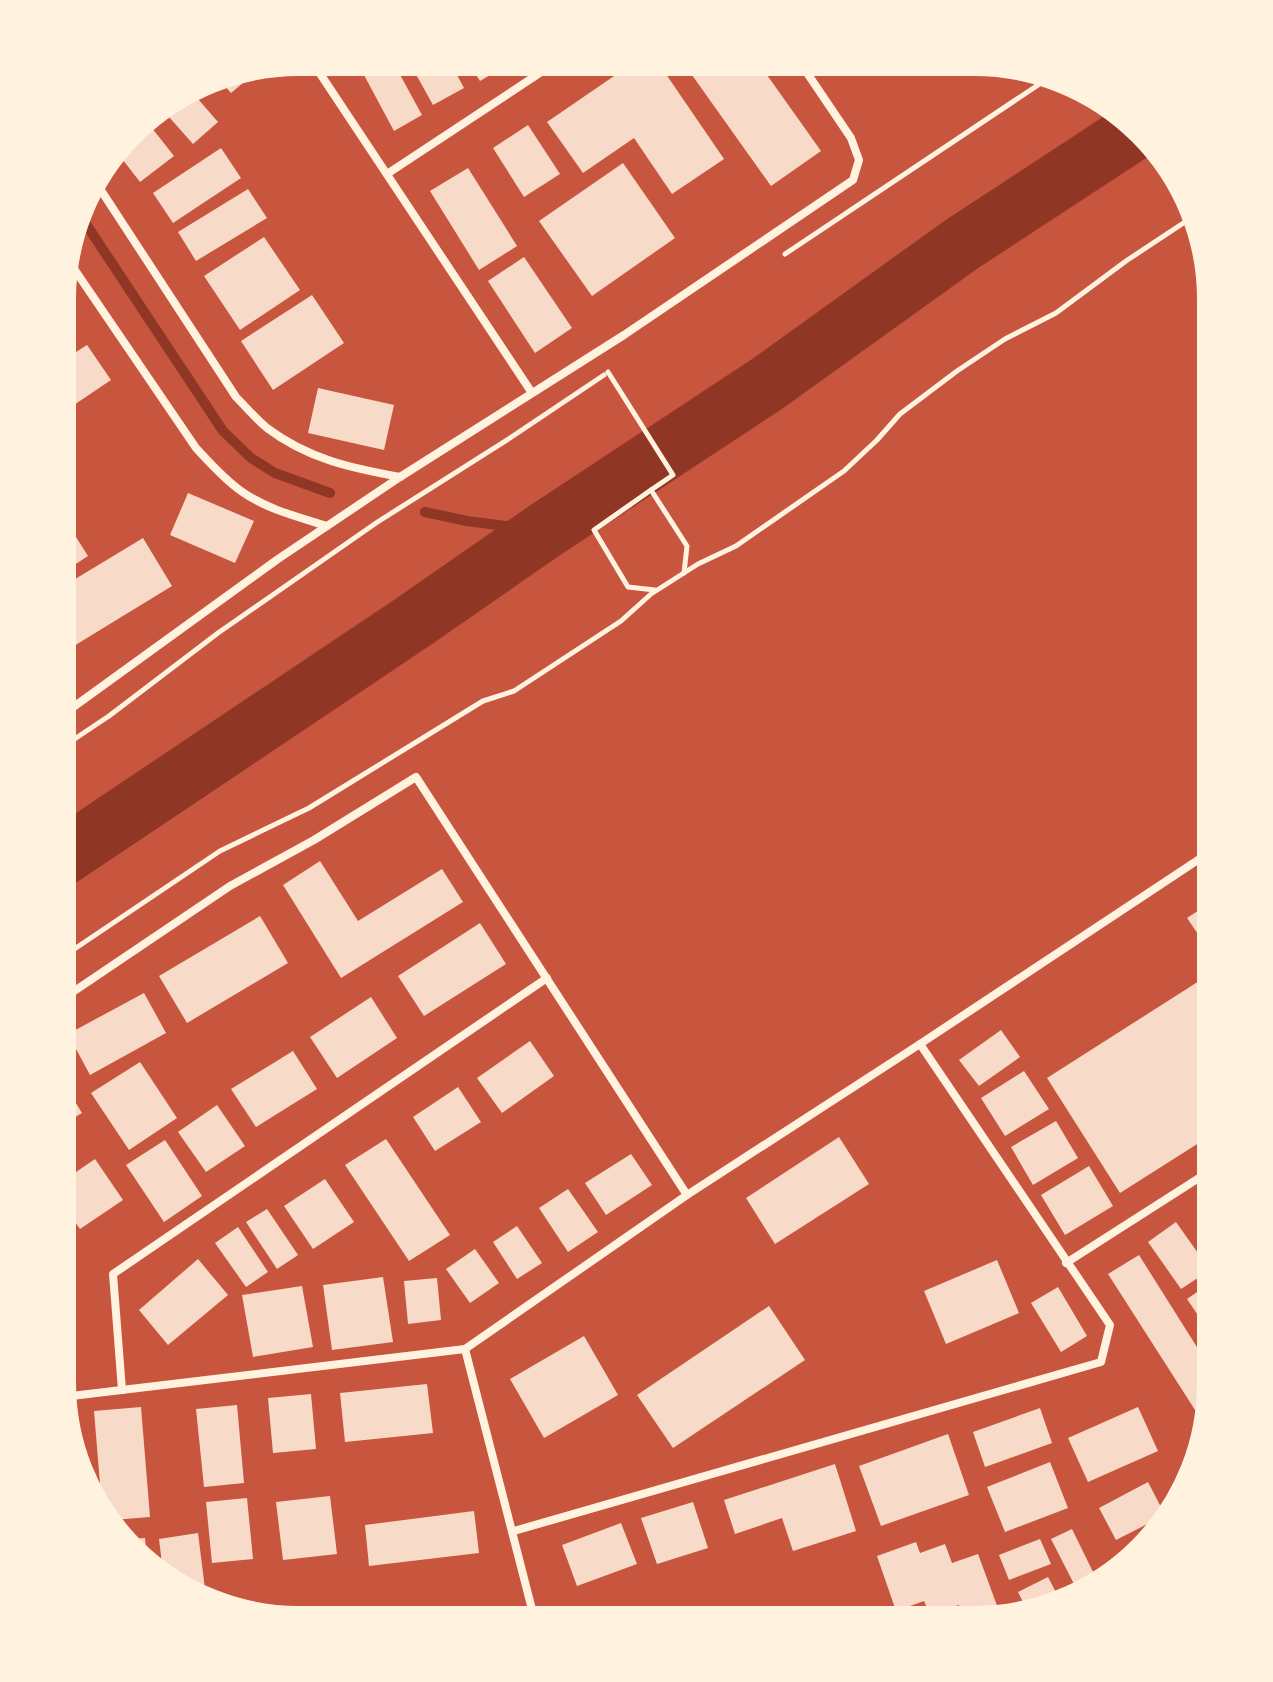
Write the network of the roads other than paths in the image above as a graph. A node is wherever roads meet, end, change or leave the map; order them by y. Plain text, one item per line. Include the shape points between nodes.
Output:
1 (320, 74) edge
2 (538, 74) edge
3 (808, 74) edge
4 (387, 174) junction
5 (102, 191) edge
6 (76, 272) edge
7 (532, 393) junction
8 (400, 477) junction
9 (327, 526) junction
10 (74, 707) edge
11 (1199, 859) edge
12 (547, 978) junction
13 (74, 991) edge
14 (920, 1044) junction
15 (1199, 1178) edge
16 (687, 1195) junction
17 (1066, 1263) junction
18 (465, 1349) junction
19 (122, 1390) junction
20 (75, 1396) edge
21 (514, 1531) junction
22 (532, 1608) edge

1 - 4 street
2 - 4 street
3 - 7 street via 851,138 859,160 853,180
4 - 7 street
5 - 8 street via 236,397 265,426 316,456
6 - 9 street via 216,470 274,509
7 - 8 street
8 - 9 street
9 - 10 street
11 - 14 street
12 - 13 street via 416,777 230,886
12 - 16 street
12 - 19 street via 113,1274
14 - 16 street
14 - 17 street
15 - 17 street
16 - 18 street
17 - 21 street via 1110,1325 1101,1362
18 - 19 street
18 - 21 street
19 - 20 street
21 - 22 street

